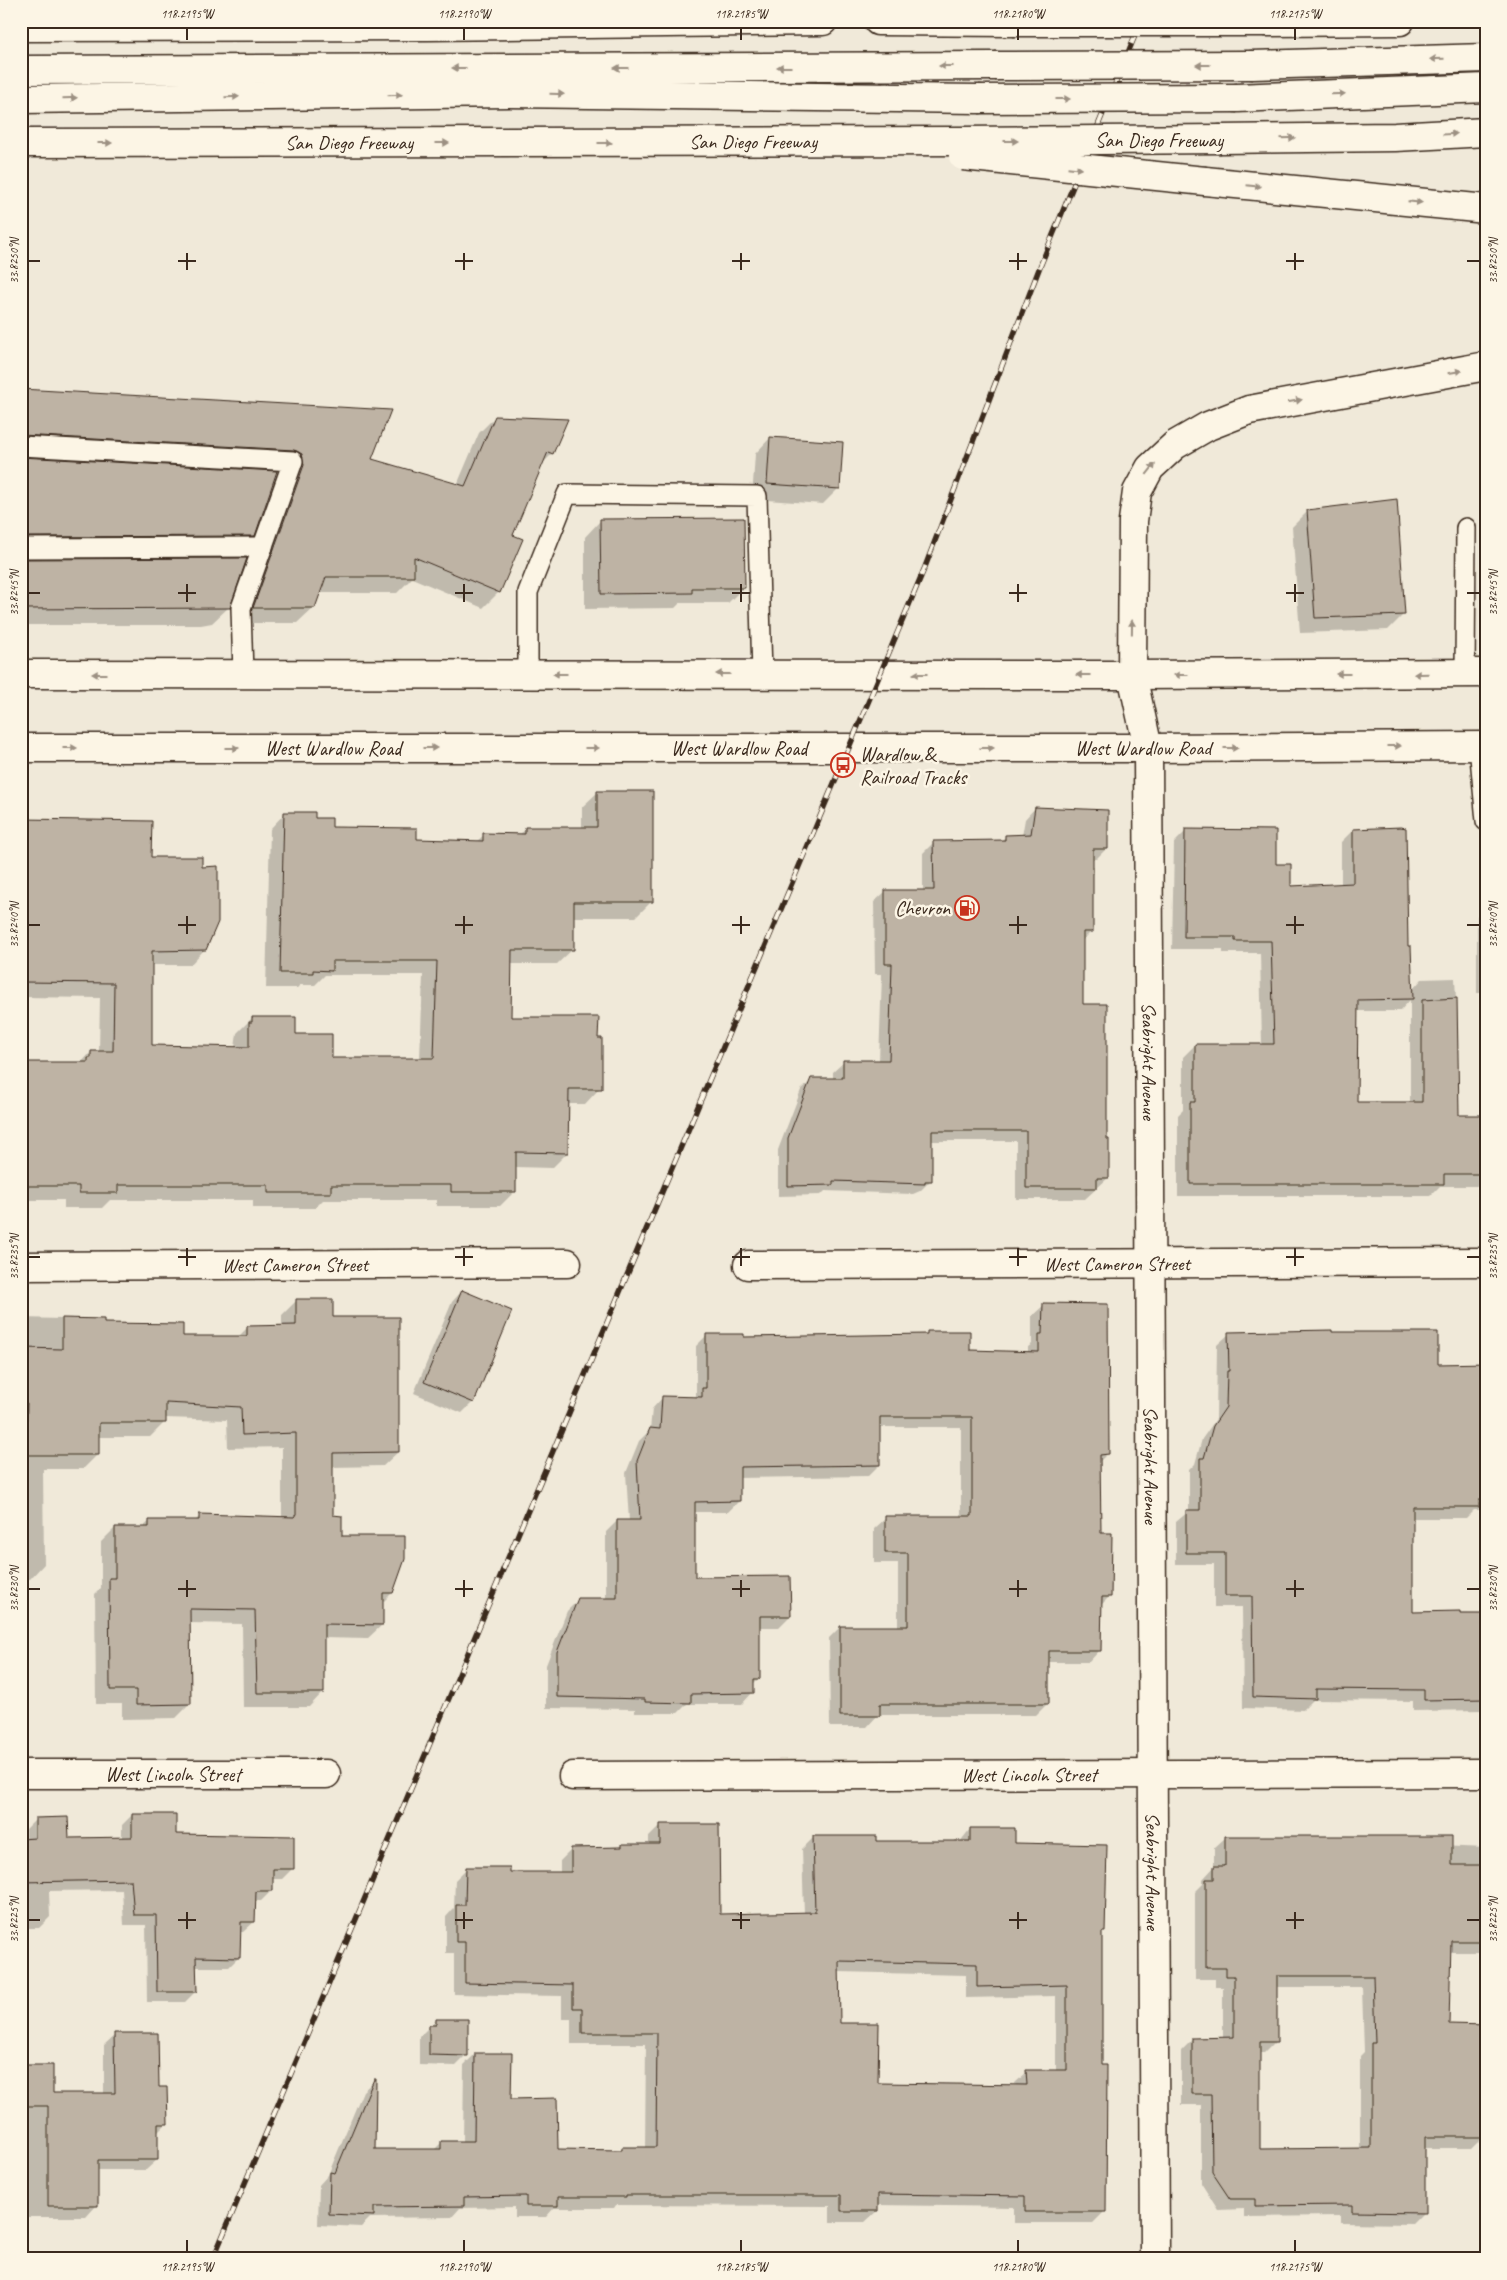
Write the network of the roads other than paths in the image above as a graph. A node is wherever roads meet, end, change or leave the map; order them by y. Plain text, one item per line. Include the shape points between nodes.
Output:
1 (823, 21) edge
2 (878, 21) edge
3 (1400, 21) edge
4 (1012, 22) edge
5 (1267, 22) edge
6 (21, 27) edge
7 (1486, 58) edge
8 (21, 70) edge
9 (1486, 88) edge
10 (21, 99) edge
11 (1486, 132) edge
12 (21, 143) edge
13 (960, 148) junction
14 (1486, 209) edge
15 (1486, 366) edge
16 (21, 446) edge
17 (1466, 528) dead end
18 (263, 547) junction
19 (21, 548) edge
20 (1475, 673) edge
21 (21, 674) edge
22 (243, 674) junction
23 (528, 674) junction
24 (762, 674) junction
25 (1132, 676) junction
26 (1482, 746) edge
27 (21, 748) edge
28 (1148, 748) junction
29 (1486, 821) edge
30 (1486, 1262) edge
31 (567, 1264) dead end
32 (1150, 1264) junction
33 (748, 1265) dead end
34 (21, 1266) edge
35 (21, 1774) edge
36 (326, 1774) dead end
37 (1153, 1774) junction
38 (1486, 1774) edge
39 (573, 1776) dead end
40 (1155, 2259) edge

1 - 6 main road
2 - 4 main road
3 - 5 main road
4 - 5 main road, bridge
7 -> 8 main road, bridge via 1252,65
10 -> 9 main road, bridge via 508,93 979,99 1237,98
13 -> 11 main road, San Diego Freeway, bridge
12 -> 13 main road, San Diego Freeway via 828,142
13 -> 14 main road, bridge via 1205,181
25 -> 15 main road, Seabright Avenue via 1133,521 1137,492 1150,468 1175,445 1208,426 1248,410
16 - 18 lane via 293,461
17 - 20 lane
18 - 19 lane
18 - 22 lane via 241,608
20 -> 25 main road
22 -> 21 main road
22 - 23 main road
24 -> 23 main road
23 - 24 lane via 528,592 567,494 757,496
25 -> 24 main road
25 - 28 main road, Seabright Avenue
28 -> 26 main road, West Wardlow Road
26 - 29 lane
27 -> 28 main road, West Wardlow Road
28 - 32 main road, Seabright Avenue
30 - 32 main road, West Cameron Street
31 - 34 main road, West Cameron Street
32 - 33 main road, West Cameron Street
32 - 37 main road, Seabright Avenue
35 - 36 main road, West Lincoln Street
37 - 38 main road, West Lincoln Street
37 - 39 main road, West Lincoln Street
37 - 40 main road, Seabright Avenue

